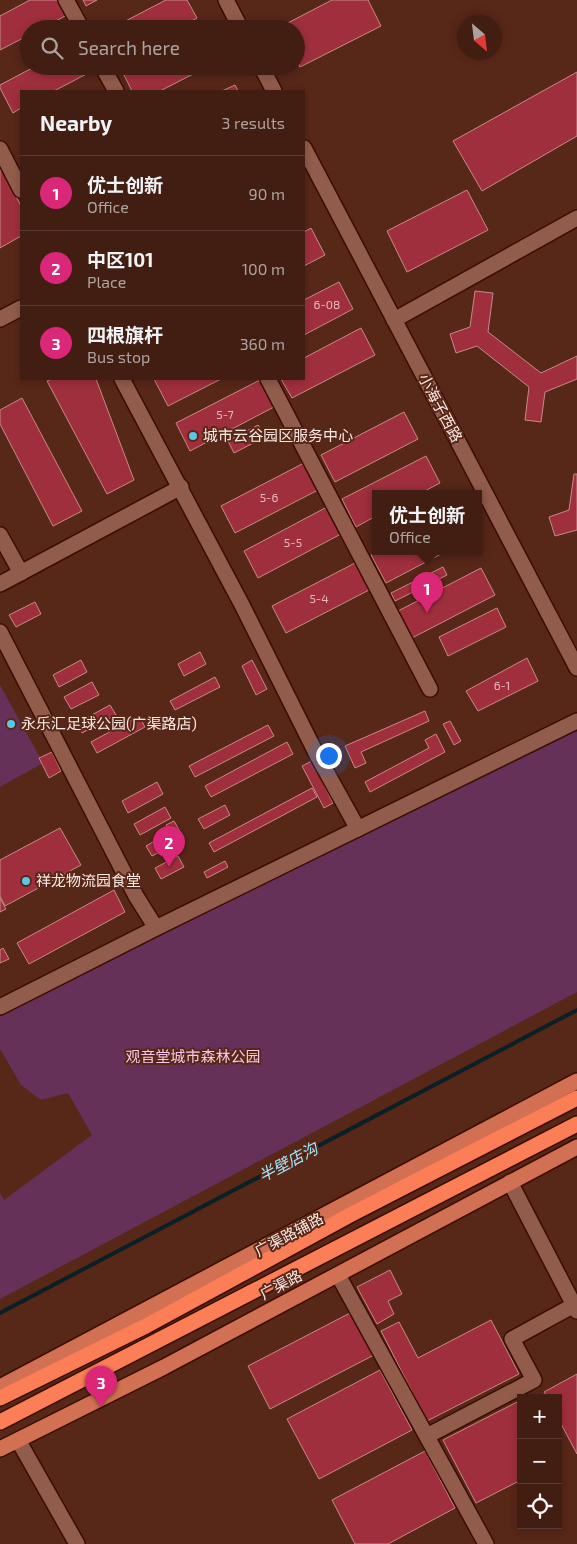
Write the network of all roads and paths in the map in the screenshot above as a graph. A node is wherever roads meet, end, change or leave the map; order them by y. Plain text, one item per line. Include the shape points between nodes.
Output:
1 (66, 0) edge
2 (226, 0) edge
3 (77, 20) edge
4 (236, 20) edge
5 (107, 75) edge
6 (266, 75) edge
7 (115, 90) edge
8 (273, 90) edge
9 (0, 149) edge
10 (305, 150) edge
11 (20, 188) edge
12 (577, 218) edge
13 (20, 309) edge
14 (0, 319) edge
15 (394, 320) junction
16 (123, 380) edge
17 (269, 380) edge
18 (181, 487) junction
19 (0, 535) edge
20 (21, 574) junction
21 (0, 584) edge
22 (0, 632) edge
23 (577, 668) edge
24 (430, 689) dead end
25 (577, 721) edge
26 (358, 829) junction
27 (156, 928) junction
28 (0, 1007) edge
29 (577, 1080) edge
30 (577, 1098) edge
31 (577, 1124) edge
32 (577, 1147) edge
33 (510, 1182) junction
34 (338, 1275) junction
35 (576, 1308) edge
36 (0, 1387) edge
37 (0, 1398) edge
38 (0, 1422) edge
39 (427, 1436) junction
40 (18, 1440) junction
41 (0, 1449) edge
42 (77, 1544) edge
43 (486, 1544) edge

1 - 3 street
2 - 4 street
5 - 7 street
6 - 8 street
9 - 11 street
10 - 15 street, 小海子西路
12 - 15 street
13 - 14 street
15 - 23 street, 小海子西路
16 - 18 street
17 - 24 street
18 - 20 street
18 - 26 street
19 - 20 street
20 - 21 street
22 - 27 street via 136,896
25 - 26 street
26 - 27 street
27 - 28 street
29 - 36 main road, 广渠路辅路
30 - 37 highway, 广渠路 via 352,1214 146,1326
31 - 38 highway, 广渠路
32 - 33 main road, 广渠路
33 - 34 main road, 广渠路
33 - 35 street
34 - 39 street
34 - 40 main road, 广渠路
35 - 39 street via 512,1339 534,1380
39 - 43 street
40 - 41 main road, 广渠路
40 - 42 street

